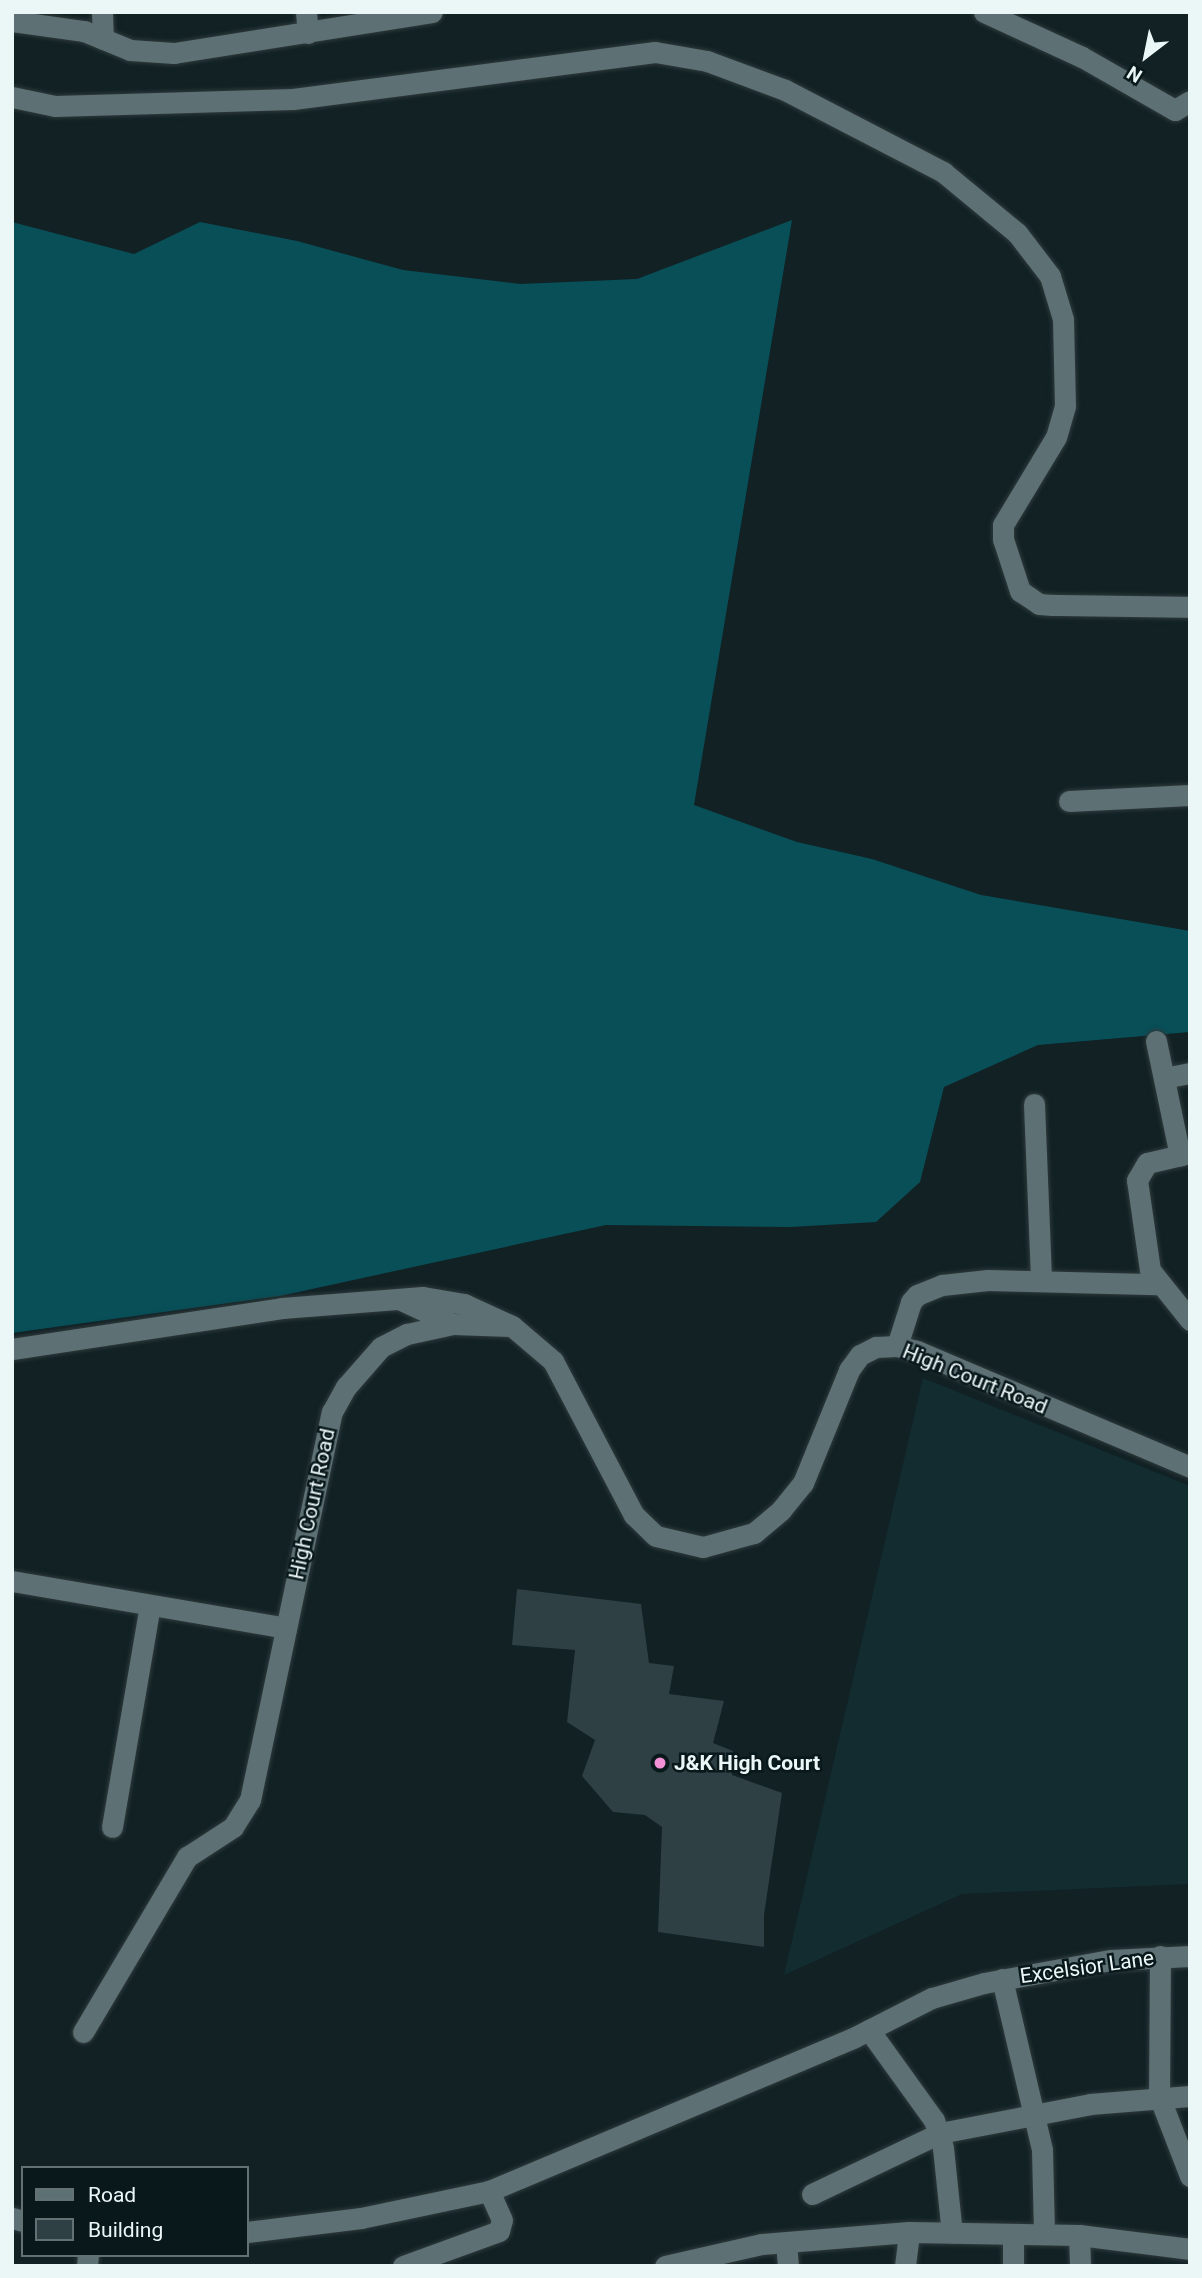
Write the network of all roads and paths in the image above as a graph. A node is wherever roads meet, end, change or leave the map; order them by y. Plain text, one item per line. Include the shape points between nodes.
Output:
1 (102, 12) edge
2 (432, 12) edge
3 (984, 12) edge
4 (392, 16) edge
5 (12, 22) edge
6 (307, 23) edge
7 (103, 39) junction
8 (12, 97) edge
9 (1190, 101) edge
10 (1190, 607) edge
11 (1190, 795) edge
12 (1069, 801) dead end
13 (1156, 1041) dead end
14 (1190, 1073) edge
15 (1164, 1078) junction
16 (1034, 1104) dead end
17 (1185, 1154) edge
18 (1041, 1281) junction
19 (1173, 1293) edge
20 (399, 1299) junction
21 (1190, 1320) edge
22 (453, 1324) junction
23 (512, 1326) junction
24 (897, 1346) junction
25 (12, 1349) edge
26 (1190, 1467) edge
27 (12, 1581) edge
28 (150, 1605) junction
29 (286, 1628) junction
30 (113, 1827) dead end
31 (1160, 1956) junction
32 (1190, 1956) edge
33 (993, 1981) junction
34 (869, 2030) junction
35 (83, 2032) dead end
36 (1158, 2096) junction
37 (1190, 2096) edge
38 (1034, 2113) junction
39 (940, 2133) junction
40 (1190, 2176) edge
41 (489, 2191) junction
42 (812, 2194) dead end
43 (248, 2232) edge
44 (909, 2232) junction
45 (951, 2233) junction
46 (1013, 2234) junction
47 (1044, 2234) junction
48 (1079, 2235) junction
49 (786, 2243) junction
50 (1190, 2249) edge
51 (408, 2265) edge
52 (666, 2266) edge
53 (788, 2266) edge
54 (905, 2266) edge
55 (1013, 2266) edge
56 (1080, 2266) edge

1 - 7 street
2 - 4 street
3 - 9 street via 1082,57 1175,110
4 - 6 street
5 - 7 street via 72,29
6 - 7 street via 174,53 130,50
8 - 10 street via 55,106 293,99 656,52 707,61 785,90 943,172 1017,233 1050,276 1063,319 1065,406 1056,437 1003,525 1020,591 1039,604 1053,606
11 - 12 street
13 - 15 street
14 - 15 street
15 - 17 street
16 - 18 street
17 - 19 street via 1147,1163 1138,1174 1150,1270
18 - 19 street
18 - 24 street via 966,1282 926,1290 906,1311
19 - 21 street
20 - 22 street
20 - 23 street via 443,1298 482,1310
20 - 25 street via 282,1308
22 - 23 street
22 - 29 street, High Court Road via 407,1334 381,1347 346,1387 332,1412
23 - 24 street, High Court Road via 533,1340 563,1374 634,1515 656,1536 703,1547 754,1533 781,1510 803,1483 840,1391 860,1355
24 - 26 street, High Court Road
27 - 28 street
28 - 29 street
28 - 30 street
29 - 35 street, High Court Road via 243,1814 233,1827 187,1857
31 - 32 street, Excelsior Lane
31 - 33 street, Excelsior Lane
31 - 36 street
33 - 34 street, Excelsior Lane via 932,1998
33 - 38 street
34 - 39 street via 925,2104
34 - 41 street, Excelsior Lane
36 - 37 street
36 - 38 street
36 - 40 street
38 - 39 street
38 - 47 street via 1044,2165
39 - 42 street
39 - 45 street
41 - 43 street, Excelsior Lane via 349,2220
41 - 51 street via 502,2220 499,2231
44 - 45 street
44 - 49 street
44 - 54 street
45 - 46 street
46 - 47 street
46 - 55 street
47 - 48 street
48 - 50 street
48 - 56 street
49 - 52 street
49 - 53 street

